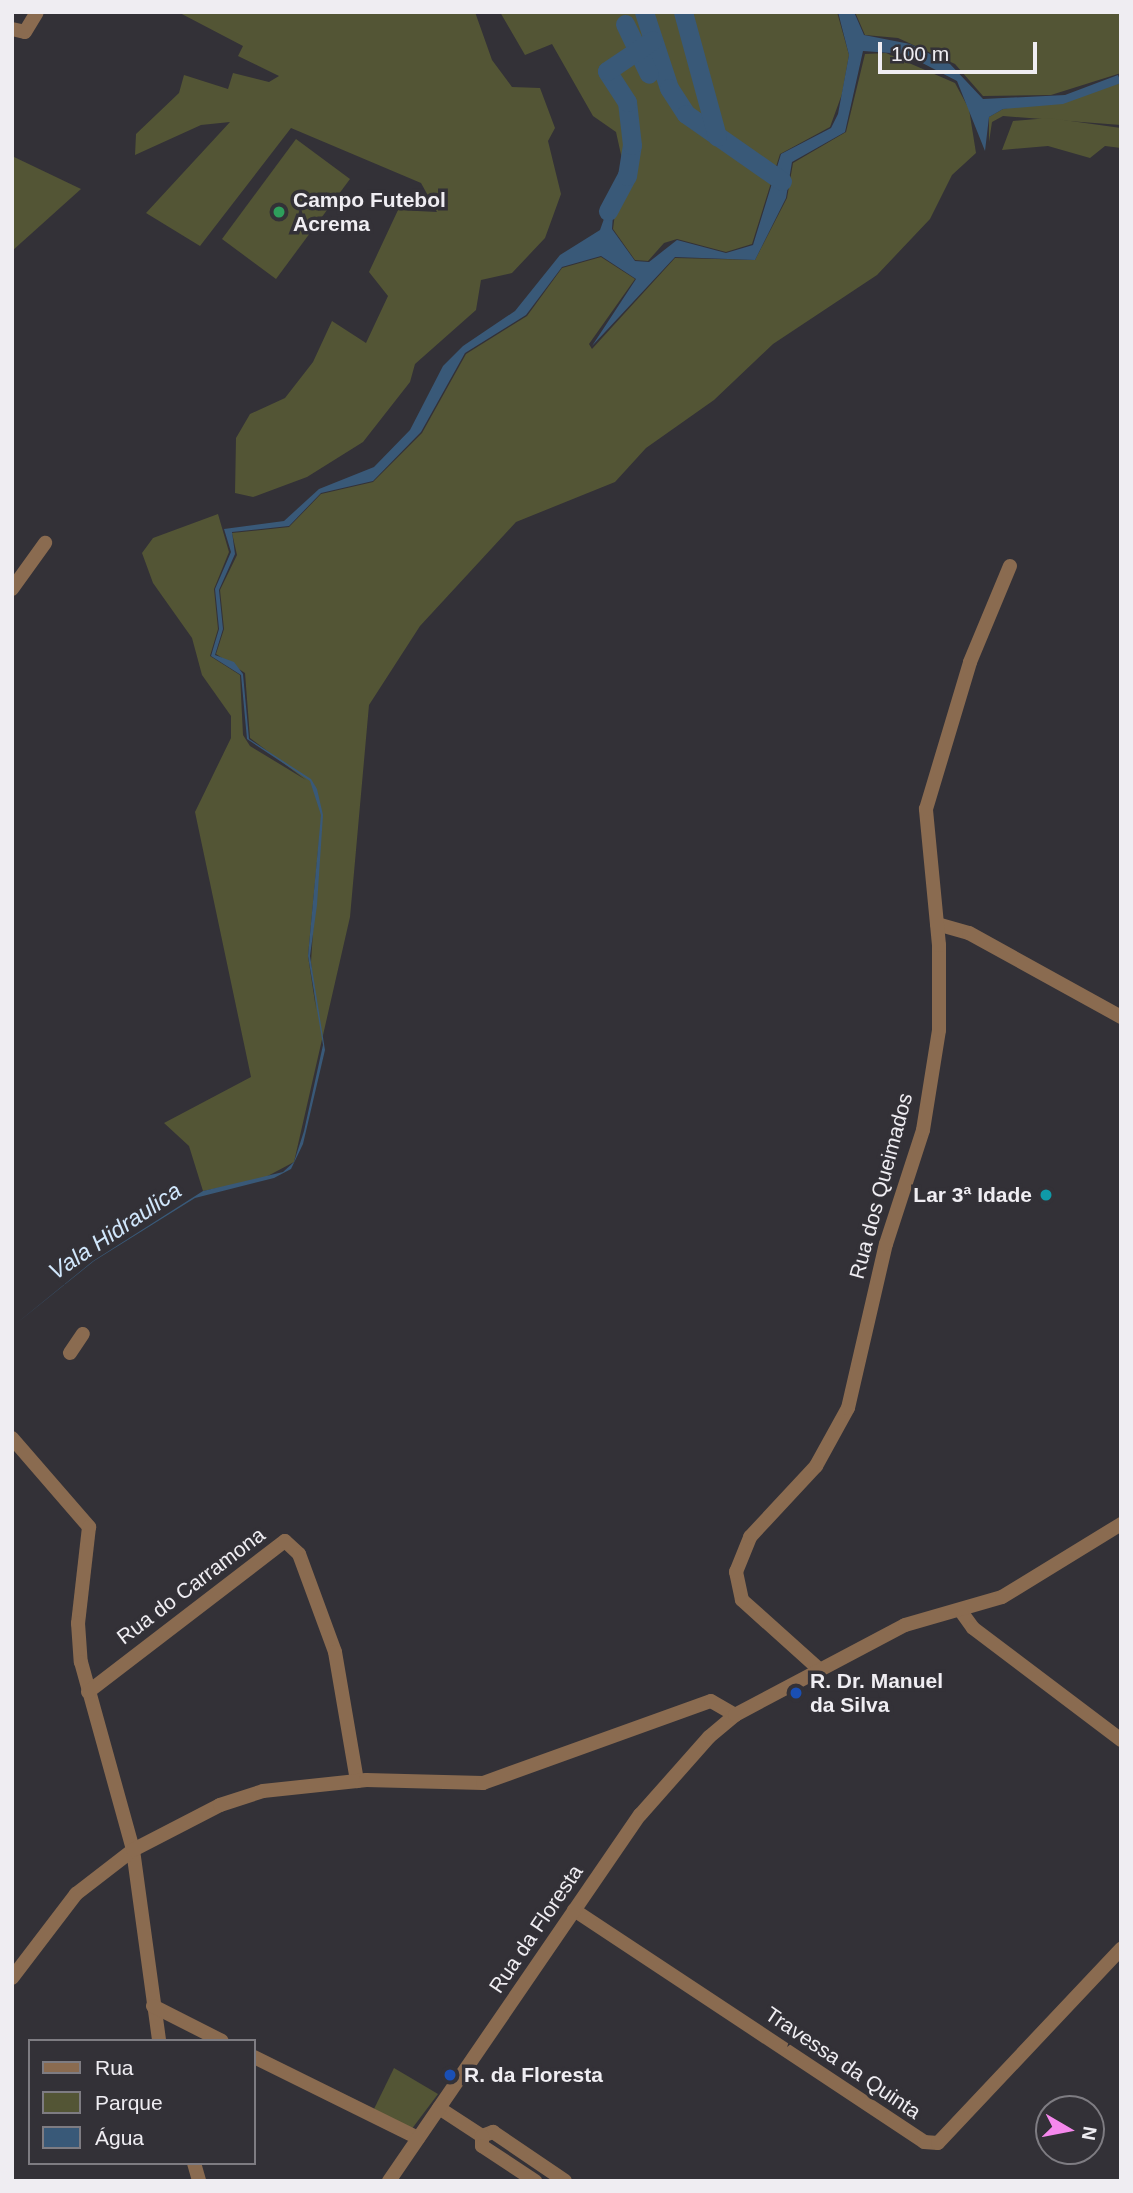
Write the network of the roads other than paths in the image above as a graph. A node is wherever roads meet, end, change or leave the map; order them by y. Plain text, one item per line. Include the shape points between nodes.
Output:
1 (37, 12) edge
2 (12, 29) edge
3 (45, 542) dead end
4 (1010, 566) dead end
5 (12, 589) edge
6 (937, 923) junction
7 (1121, 1017) edge
8 (83, 1334) dead end
9 (70, 1353) dead end
10 (12, 1438) edge
11 (1121, 1524) edge
12 (960, 1610) junction
13 (820, 1670) junction
14 (88, 1692) junction
15 (735, 1715) junction
16 (1121, 1740) edge
17 (357, 1781) junction
18 (133, 1850) junction
19 (574, 1910) junction
20 (1121, 1949) edge
21 (12, 1978) edge
22 (153, 2006) junction
23 (159, 2039) edge
24 (218, 2039) edge
25 (256, 2058) edge
26 (439, 2108) junction
27 (482, 2136) junction
28 (418, 2138) junction
29 (389, 2181) edge
30 (535, 2181) edge
31 (565, 2181) edge

1 - 2 street via 25,32
3 - 5 street
4 - 6 street, Rua dos Queimados via 970,662 926,809
6 - 7 street via 969,933
6 - 13 street, Rua dos Queimados via 939,1026 923,1130 886,1244 848,1408 816,1466 750,1537 736,1572 742,1600
8 - 9 street
10 - 14 street via 89,1527 78,1631
11 - 12 street, Rua da Floresta via 1002,1597
12 - 13 street, Rua da Floresta via 905,1625
12 - 16 street via 973,1628
13 - 15 street, Rua da Floresta
14 - 17 street, Rua do Carramona via 285,1541 299,1554 335,1652
14 - 18 street
15 - 17 street via 710,1701 483,1783
15 - 19 street, Rua da Floresta via 640,1815
17 - 18 street via 263,1791 220,1805
18 - 21 street via 76,1894
18 - 22 street
19 - 20 street, Travessa da Quinta via 924,2142 938,2143
19 - 26 street, Rua da Floresta
22 - 23 street
22 - 24 street
25 - 28 street
26 - 27 street
26 - 28 street, Rua da Floresta
27 - 30 street via 482,2146
27 - 31 street via 493,2132
28 - 29 street, Rua da Floresta

